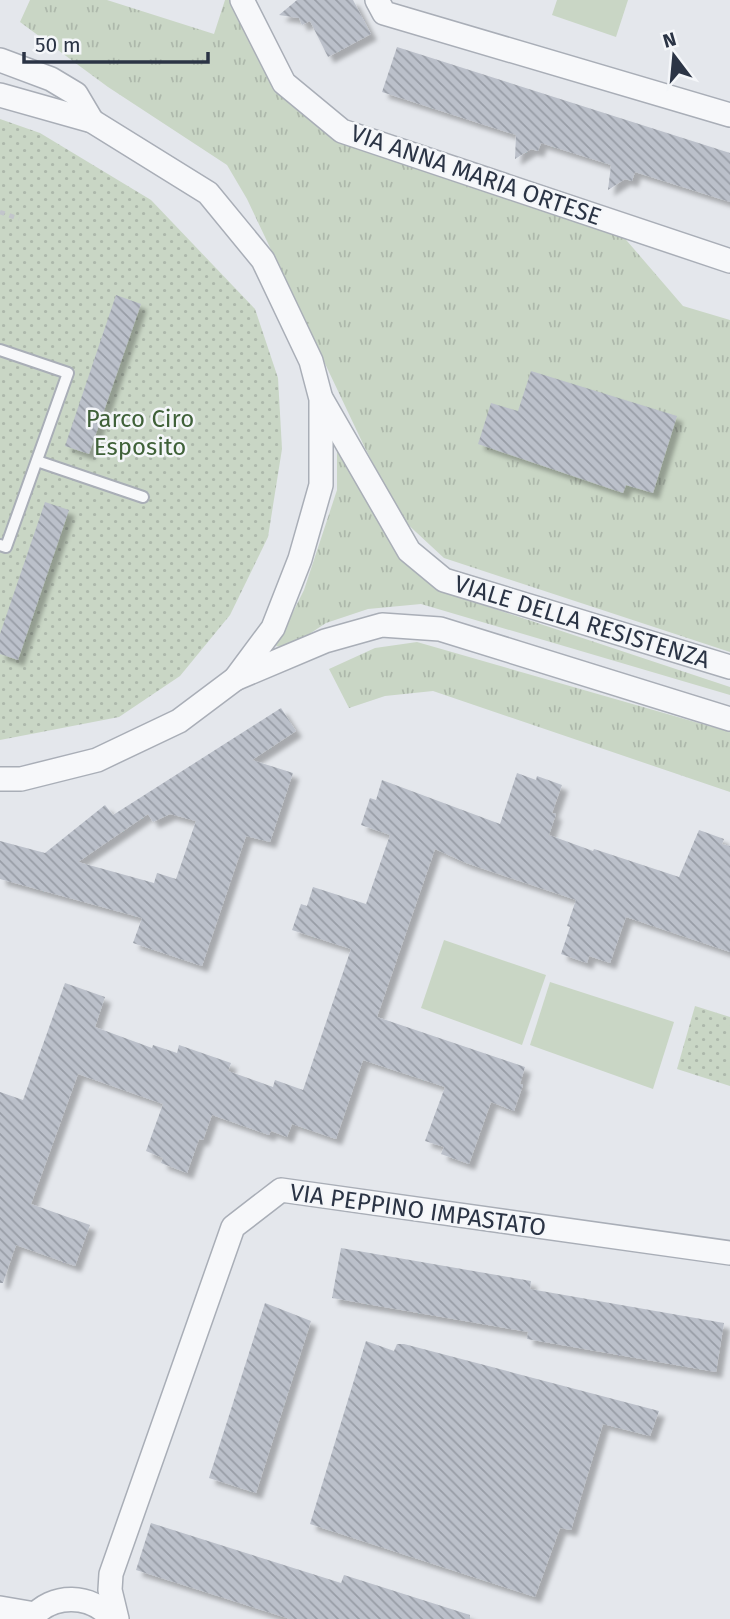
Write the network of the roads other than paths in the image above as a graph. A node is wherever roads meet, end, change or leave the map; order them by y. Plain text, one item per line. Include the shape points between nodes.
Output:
1 (242, 0) edge
2 (377, 0) edge
3 (0, 60) edge
4 (0, 95) edge
5 (730, 115) edge
6 (92, 121) junction
7 (730, 261) edge
8 (0, 350) edge
9 (321, 399) junction
10 (37, 461) junction
11 (143, 497) dead end
12 (0, 545) edge
13 (730, 667) edge
14 (235, 679) junction
15 (730, 719) edge
16 (0, 779) edge
17 (730, 1253) edge
18 (111, 1574) junction
19 (70, 1600) junction
20 (0, 1608) edge
21 (33, 1617) edge
22 (115, 1619) edge

1 - 7 street, VIA ANNA MARIA ORTESE via 284,83 342,131
2 - 5 street via 384,13
3 - 6 street, VIALE DELLA RESISTENZA via 76,94
4 - 6 street, VIALE DELLA RESISTENZA
6 - 9 street, VIALE DELLA RESISTENZA via 208,193 264,260 311,361
8 - 10 lane via 68,373
9 - 13 street, VIALE DELLA RESISTENZA via 410,551 443,580
9 - 14 street, VIALE DELLA RESISTENZA via 321,485 300,559 273,628
10 - 11 lane
10 - 12 lane via 6,547
14 - 15 street, VIALE DELLA RESISTENZA via 325,641 382,625 440,629
14 - 16 street, VIALE DELLA RESISTENZA via 179,720 97,760 21,779
17 - 18 street, VIA PEPPINO IMPASTATO via 281,1190 233,1227
18 - 19 street
18 - 22 street, VIA PEPPINO IMPASTATO
19 - 21 street via 45,1606
19 - 22 street via 92,1603
20 - 21 street

